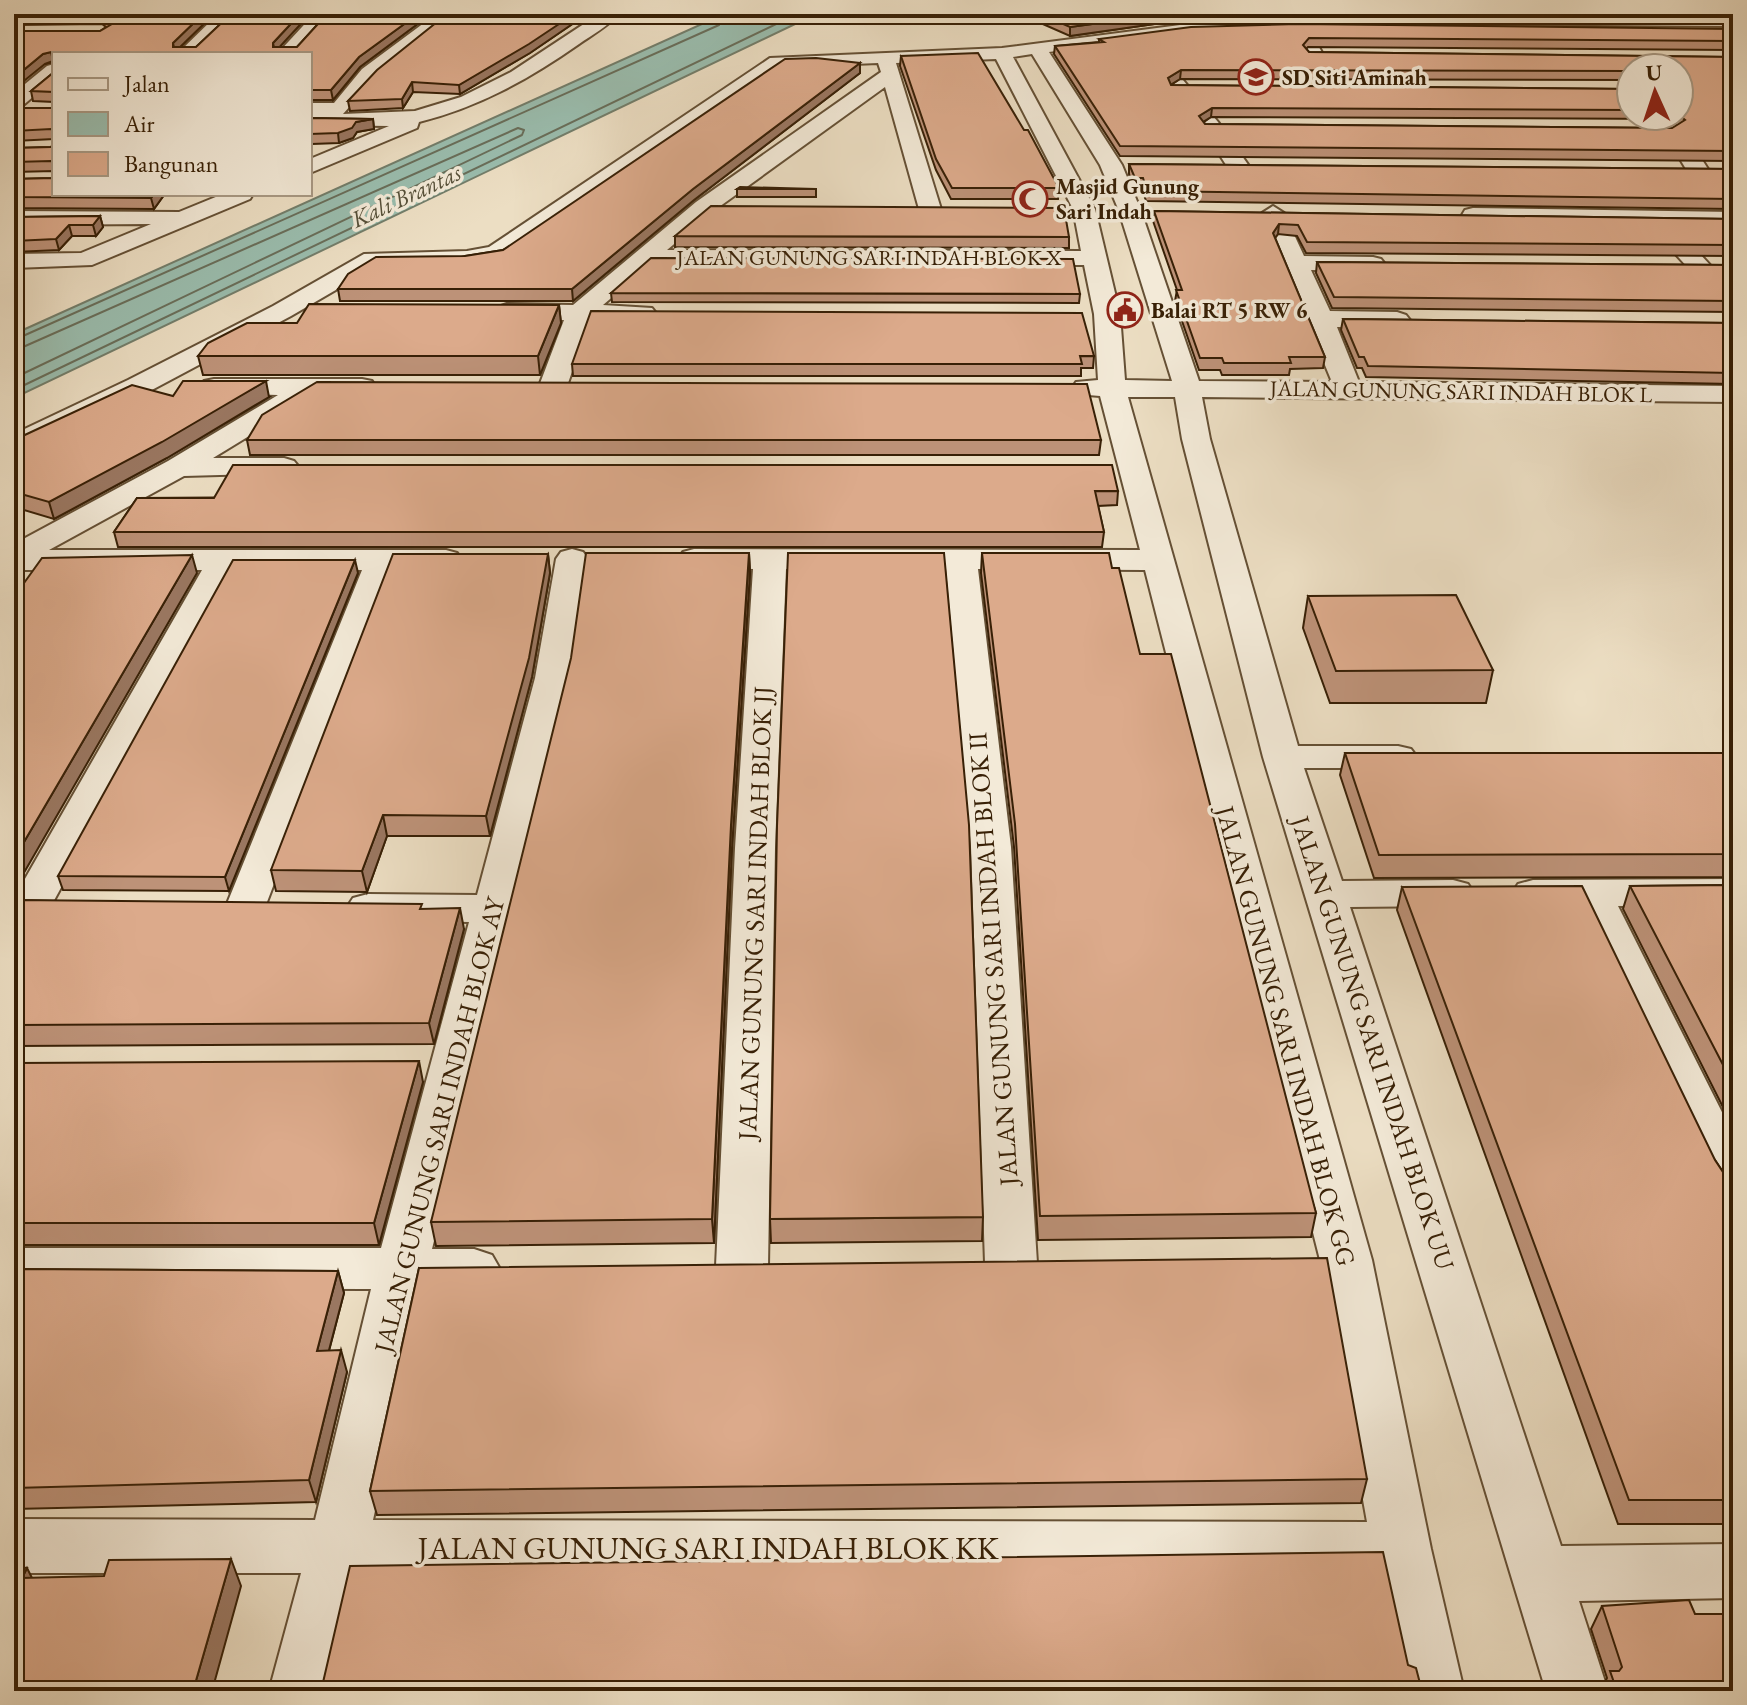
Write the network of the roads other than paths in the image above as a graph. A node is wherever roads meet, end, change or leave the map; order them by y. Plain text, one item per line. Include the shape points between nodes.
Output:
1 (228, 14) edge
2 (323, 14) edge
3 (447, 14) edge
4 (610, 14) edge
5 (1391, 16) edge
6 (1289, 18) edge
7 (1672, 18) edge
8 (1185, 19) edge
9 (1729, 29) edge
10 (1136, 35) junction
11 (1038, 49) junction
12 (188, 52) edge
13 (288, 52) edge
14 (1002, 53) junction
15 (50, 63) edge
16 (889, 66) junction
17 (14, 84) edge
18 (37, 84) junction
19 (1332, 87) edge
20 (1180, 88) junction
21 (1211, 88) edge
22 (14, 103) edge
23 (326, 115) edge
24 (414, 117) junction
25 (1211, 126) junction
26 (1243, 126) edge
27 (1669, 132) edge
28 (366, 145) junction
29 (312, 146) edge
30 (312, 166) edge
31 (1207, 166) edge
32 (1667, 169) edge
33 (1697, 169) junction
34 (1721, 170) edge
35 (237, 196) edge
36 (1635, 198) edge
37 (704, 207) junction
38 (749, 207) edge
39 (900, 208) edge
40 (1053, 209) edge
41 (1084, 209) junction
42 (1305, 213) edge
43 (1448, 215) edge
44 (187, 216) junction
45 (1654, 217) junction
46 (14, 218) edge
47 (1733, 219) edge
48 (643, 257) junction
49 (1094, 258) junction
50 (84, 260) junction
51 (14, 261) edge
52 (1295, 263) junction
53 (1404, 264) edge
54 (1668, 266) edge
55 (14, 286) edge
56 (282, 311) junction
57 (329, 311) edge
58 (486, 312) edge
59 (580, 312) junction
60 (660, 313) edge
61 (1075, 314) edge
62 (1107, 314) junction
63 (1321, 319) junction
64 (1416, 320) edge
65 (138, 386) junction
66 (523, 386) edge
67 (553, 386) junction
68 (585, 386) edge
69 (312, 387) junction
70 (388, 387) edge
71 (1064, 388) edge
72 (1112, 388) junction
73 (1348, 388) junction
74 (1189, 389) junction
75 (1733, 394) edge
76 (14, 445) edge
77 (178, 467) junction
78 (317, 467) edge
79 (14, 559) edge
80 (477, 559) edge
81 (572, 559) dead end
82 (663, 559) edge
83 (770, 559) junction
84 (382, 560) junction
85 (1158, 560) junction
86 (961, 561) junction
87 (222, 562) junction
88 (1282, 757) junction
89 (1438, 757) edge
90 (1591, 892) junction
91 (1733, 892) edge
92 (1327, 894) junction
93 (22, 906) edge
94 (76, 906) edge
95 (492, 909) junction
96 (1733, 1183) edge
97 (1011, 1263) edge
98 (742, 1266) edge
99 (14, 1268) edge
100 (525, 1268) edge
101 (401, 1270) junction
102 (14, 1546) edge
103 (337, 1549) junction
104 (1401, 1549) junction
105 (1733, 1571) edge
106 (1541, 1574) junction
107 (300, 1691) edge
108 (1433, 1691) edge
109 (1577, 1691) edge

1 - 12 street
2 - 13 street
3 - 23 street via 369,73
4 - 24 street via 501,86
5 - 6 street
5 - 7 street
6 - 8 street
6 - 9 street
6 - 19 street via 1322,54
7 - 9 street
8 - 10 street
10 - 11 street
10 - 20 street
11 - 14 street
11 - 74 street, JALAN GUNUNG SARI INDAH BLOK UU via 1119,165 1138,212
14 - 16 street
14 - 41 street, JALAN GUNUNG SARI INDAH BLOK GG
15 - 18 street
16 - 37 street
16 - 39 street via 938,209
16 - 56 street via 775,63 496,253 374,258
17 - 18 street
18 - 22 street
20 - 21 street
20 - 25 street
23 - 24 street
24 - 28 street via 405,128
25 - 26 street
25 - 31 street via 1246,166
27 - 33 street
28 - 29 street
28 - 30 street
32 - 33 street
33 - 34 street
35 - 44 street
36 - 45 street
37 - 38 street
37 - 48 street
40 - 41 street
41 - 49 street, JALAN GUNUNG SARI INDAH BLOK GG
42 - 52 street via 1266,213
43 - 45 street
44 - 46 street
44 - 50 street
45 - 47 street
45 - 54 street via 1710,266
48 - 49 street, JALAN GUNUNG SARI INDAH BLOK X
48 - 59 street
49 - 62 street, JALAN GUNUNG SARI INDAH BLOK GG
50 - 51 street
50 - 55 street
52 - 53 street
52 - 63 street
56 - 57 street
56 - 65 street
58 - 59 street
59 - 60 street
59 - 67 street
61 - 62 street
62 - 72 street, JALAN GUNUNG SARI INDAH BLOK GG
63 - 64 street
63 - 73 street
65 - 69 street
65 - 76 street
66 - 67 street
67 - 68 street
69 - 70 street
69 - 77 street
71 - 72 street, JALAN GUNUNG SARI INDAH BLOK L
72 - 74 street, JALAN GUNUNG SARI INDAH BLOK L
72 - 85 street, JALAN GUNUNG SARI INDAH BLOK GG via 1116,467
73 - 74 street, JALAN GUNUNG SARI INDAH BLOK L
73 - 75 street, JALAN GUNUNG SARI INDAH BLOK L
74 - 88 street, JALAN GUNUNG SARI INDAH BLOK UU via 1196,439
77 - 78 street
77 - 79 street
79 - 87 street
80 - 84 street
81 - 95 street, JALAN GUNUNG SARI INDAH BLOK AY via 553,678
82 - 83 street
83 - 86 street
83 - 98 street, JALAN GUNUNG SARI INDAH BLOK JJ
84 - 87 street
84 - 95 street via 231,906
85 - 86 street
85 - 104 street, JALAN GUNUNG SARI INDAH BLOK GG via 1322,1260
86 - 97 street, JALAN GUNUNG SARI INDAH BLOK II via 991,847
87 - 93 street
88 - 89 street
88 - 92 street, JALAN GUNUNG SARI INDAH BLOK UU
90 - 91 street
90 - 92 street
90 - 96 street
92 - 106 street, JALAN GUNUNG SARI INDAH BLOK UU
93 - 94 street
95 - 101 street, JALAN GUNUNG SARI INDAH BLOK AY via 433,1064
99 - 101 street
100 - 101 street
101 - 103 street, JALAN GUNUNG SARI INDAH BLOK AY
102 - 103 street, JALAN GUNUNG SARI INDAH BLOK KK
103 - 104 street, JALAN GUNUNG SARI INDAH BLOK KK
103 - 107 street, JALAN GUNUNG SARI INDAH BLOK AY
104 - 108 street, JALAN GUNUNG SARI INDAH BLOK GG
105 - 106 street
106 - 109 street, JALAN GUNUNG SARI INDAH BLOK UU

